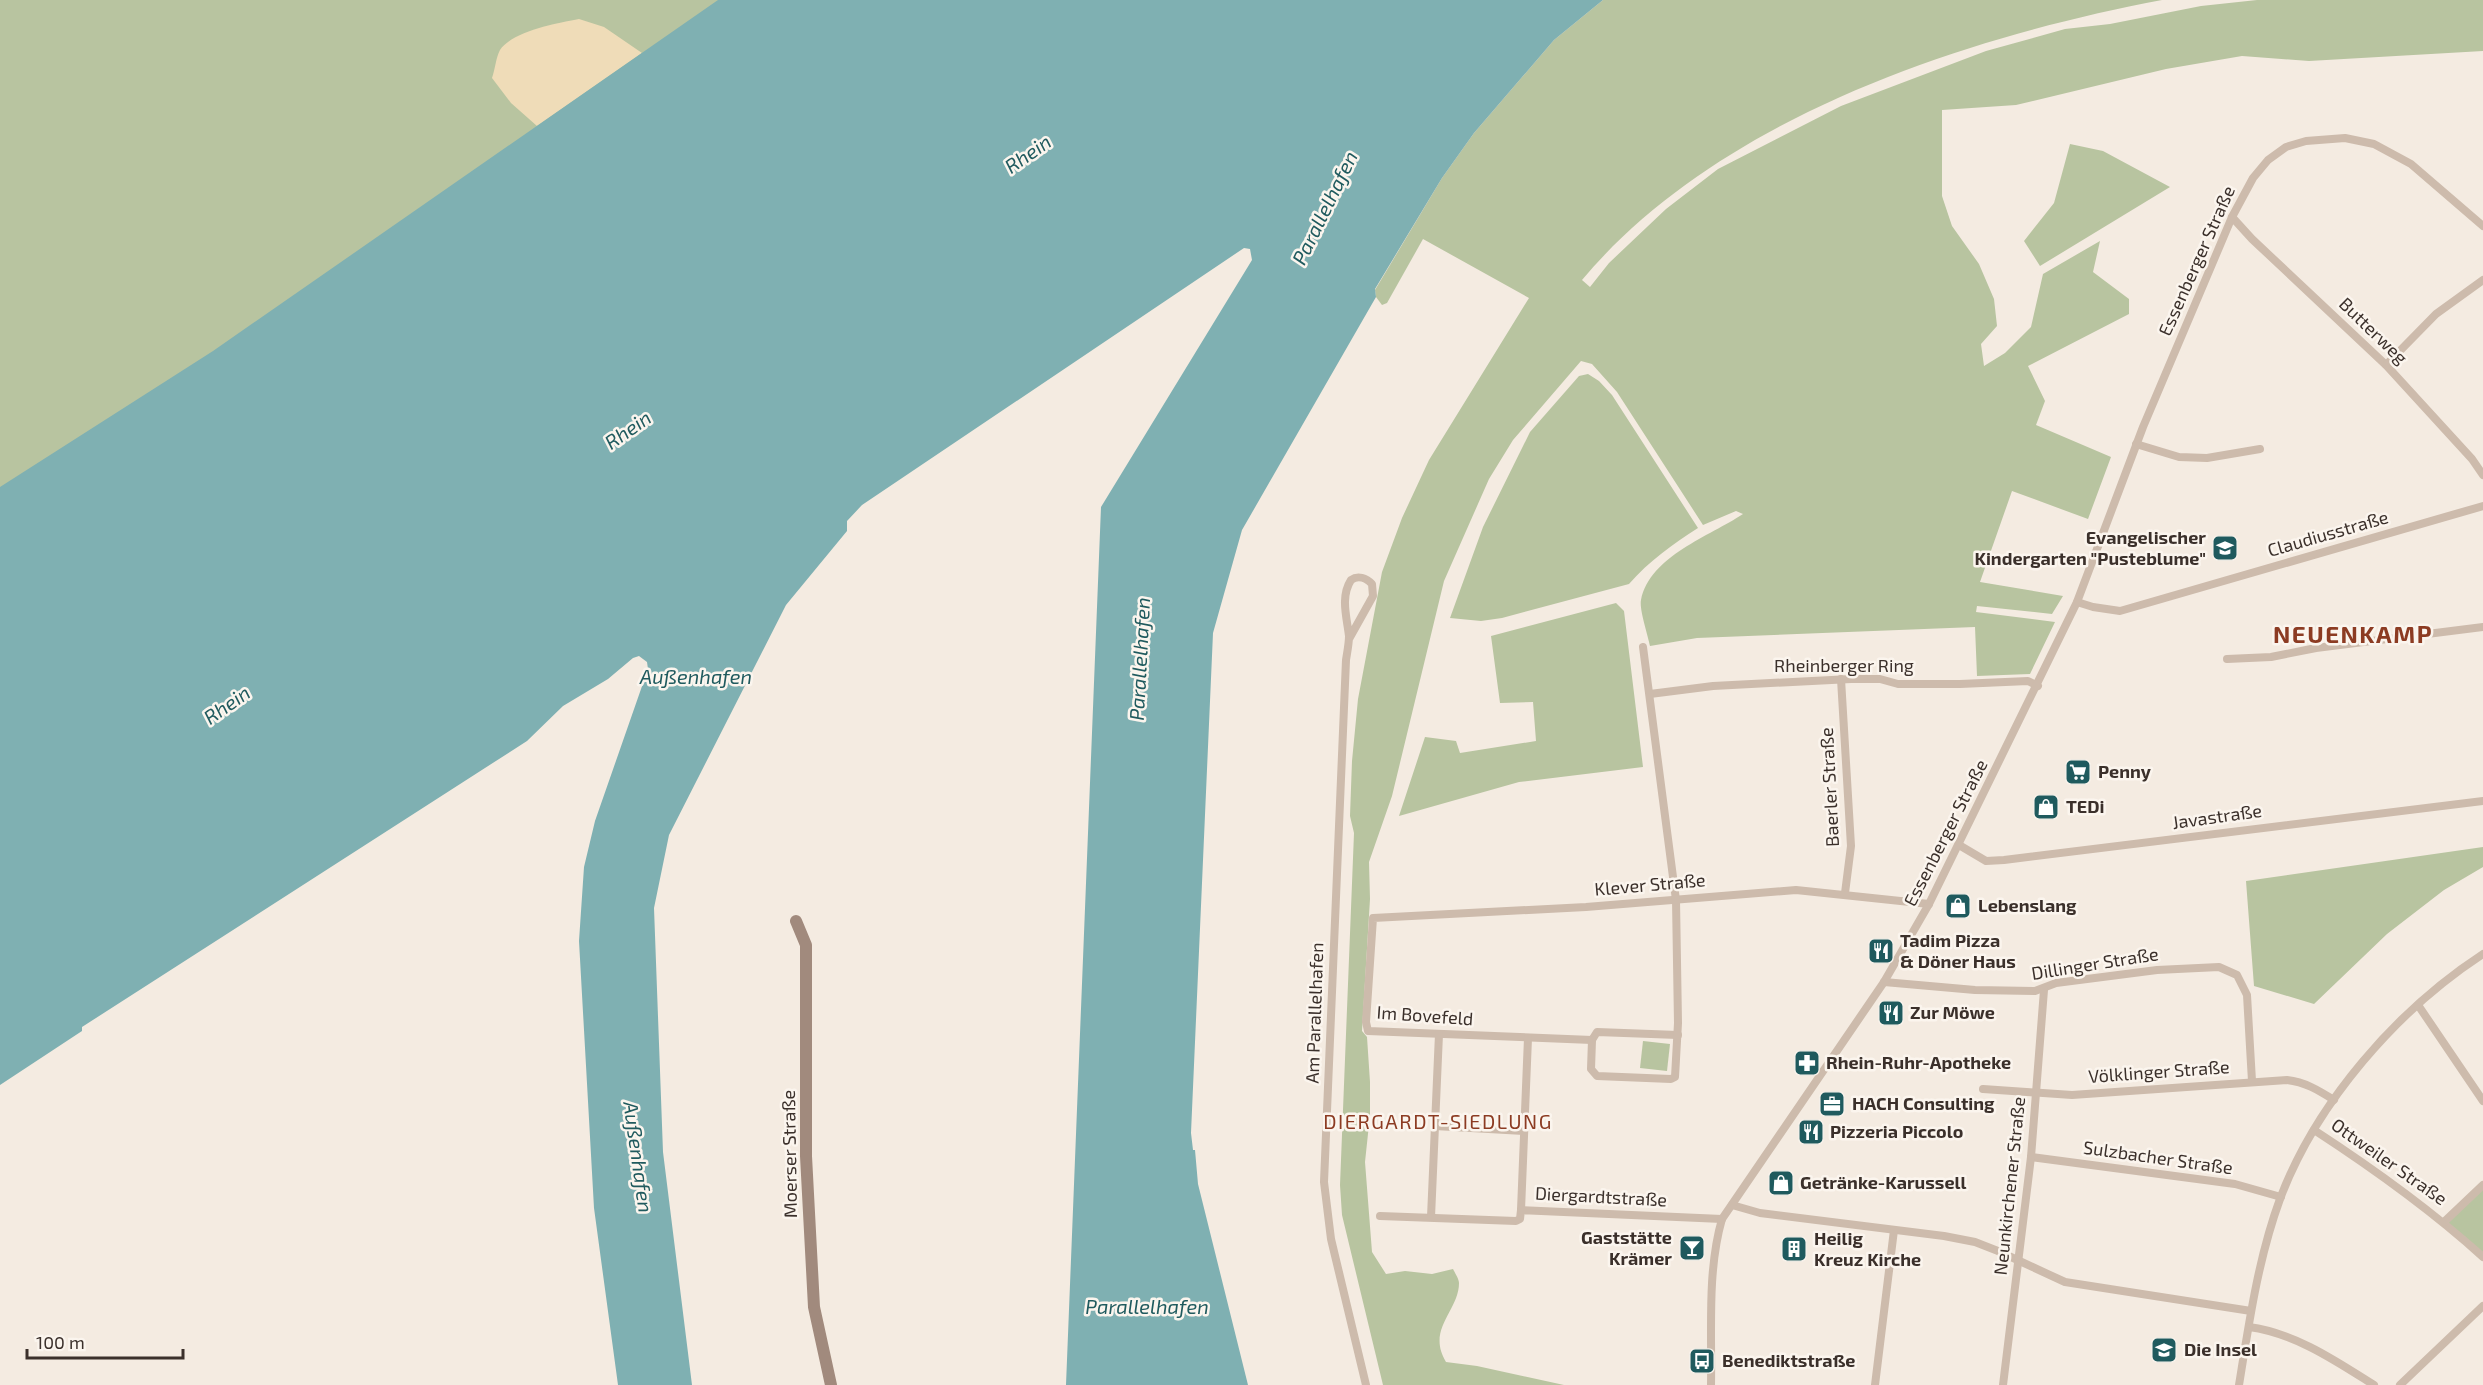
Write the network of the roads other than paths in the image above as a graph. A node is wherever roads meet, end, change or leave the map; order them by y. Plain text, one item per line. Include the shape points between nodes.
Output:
1 (2232, 217) junction
2 (2483, 226) edge
3 (2483, 280) edge
4 (2386, 365) junction
5 (2136, 444) junction
6 (2260, 448) dead end
7 (2483, 475) edge
8 (2483, 506) edge
9 (2078, 602) junction
10 (2483, 627) edge
11 (1349, 639) junction
12 (1643, 647) dead end
13 (2227, 659) dead end
14 (1841, 679) junction
15 (2038, 686) junction
16 (1650, 694) junction
17 (2483, 801) edge
18 (1959, 845) junction
19 (1845, 893) junction
20 (1676, 900) junction
21 (1929, 904) junction
22 (1373, 918) joint
23 (796, 921) dead end
24 (2483, 954) edge
25 (1884, 982) junction
26 (2044, 990) junction
27 (2418, 1005) junction
28 (1439, 1034) junction
29 (1678, 1035) junction
30 (1528, 1038) junction
31 (1592, 1040) junction
32 (2252, 1081) junction
33 (1983, 1089) dead end
34 (2037, 1093) junction
35 (2334, 1100) junction
36 (2483, 1101) edge
37 (1435, 1126) junction
38 (2314, 1130) junction
39 (1524, 1131) junction
40 (2031, 1157) junction
41 (2483, 1185) edge
42 (2281, 1197) junction
43 (1731, 1204) junction
44 (1521, 1210) junction
45 (1380, 1216) dead end
46 (1431, 1217) junction
47 (1722, 1219) junction
48 (2444, 1222) junction
49 (1894, 1230) junction
50 (2483, 1257) edge
51 (2019, 1262) junction
52 (2483, 1306) edge
53 (2251, 1311) junction
54 (2249, 1327) junction
55 (831, 1385) edge
56 (1366, 1385) edge
57 (1711, 1385) edge
58 (1875, 1385) edge
59 (2003, 1385) edge
60 (2239, 1385) edge
61 (2374, 1385) edge
62 (2400, 1385) edge

1 - 2 street, Essenberger Straße via 2268,159 2286,147 2306,141 2345,138 2374,144 2411,164
1 - 4 street, Butterweg
1 - 5 street, Essenberger Straße
3 - 4 street via 2436,314
4 - 7 street, Butterweg
5 - 6 street via 2179,457 2207,458
5 - 9 street, Essenberger Straße
8 - 9 street, Claudiusstraße via 2120,611
9 - 15 street, Essenberger Straße
10 - 13 street via 2271,657
11 - 11 street, Am Parallelhafen via 1373,596 1372,584 1362,578 1355,578 1348,585 1345,619
11 - 56 street, Am Parallelhafen via 1324,1182 1331,1239
12 - 16 street
14 - 15 street, Rheinberger Ring via 1880,679 1898,684 2028,681
14 - 16 street, Rheinberger Ring via 1713,686
14 - 19 street, Baerler Straße via 1851,846
15 - 18 street, Essenberger Straße
16 - 20 street
17 - 18 street, Javastraße via 2004,860 1986,861
18 - 21 street, Essenberger Straße
19 - 20 street, Klever Straße via 1786,890
19 - 21 street, Klever Straße
20 - 22 street, Klever Straße
20 - 29 street
21 - 25 street, Essenberger Straße
22 - 28 street, Im Bovefeld via 1368,1031
23 - 55 street, Moerser Straße via 806,945 806,1156 814,1307
24 - 27 street
25 - 26 street, Dillinger Straße via 1975,990
25 - 43 street, Essenberger Straße
26 - 32 street, Dillinger Straße via 2056,983 2157,970 2229,970 2237,975 2247,995
26 - 34 street, Neunkirchener Straße
27 - 35 street via 2383,1038
27 - 36 street
28 - 30 street, Im Bovefeld
28 - 37 street
29 - 31 street, Im Bovefeld via 1597,1032
29 - 31 street via 1677,1072 1671,1079 1597,1076 1591,1069
30 - 31 street, Im Bovefeld
30 - 39 street
32 - 34 street, Völklinger Straße via 2072,1095
32 - 35 street, Völklinger Straße via 2300,1081
33 - 34 street, Völklinger Straße
34 - 40 street, Neunkirchener Straße
35 - 38 street
37 - 39 street
37 - 46 street
38 - 42 street
38 - 48 street, Ottweiler Straße
39 - 44 street
40 - 42 street, Sulzbacher Straße via 2235,1184
40 - 51 street, Neunkirchener Straße
41 - 48 street, Ottweiler Straße
42 - 53 street
43 - 47 street, Essenberger Straße
43 - 49 street via 1760,1213
44 - 46 street, Diergardtstraße via 1516,1221
44 - 47 street, Diergardtstraße
45 - 46 street, Diergardtstraße
47 - 57 street, Essenberger Straße via 1713,1284
48 - 50 street, Ottweiler Straße
49 - 51 street via 1974,1242
49 - 58 street
51 - 53 street via 2065,1282
51 - 59 street, Neunkirchener Straße
52 - 62 street
53 - 54 street
54 - 60 street
54 - 61 street via 2275,1332 2319,1351

